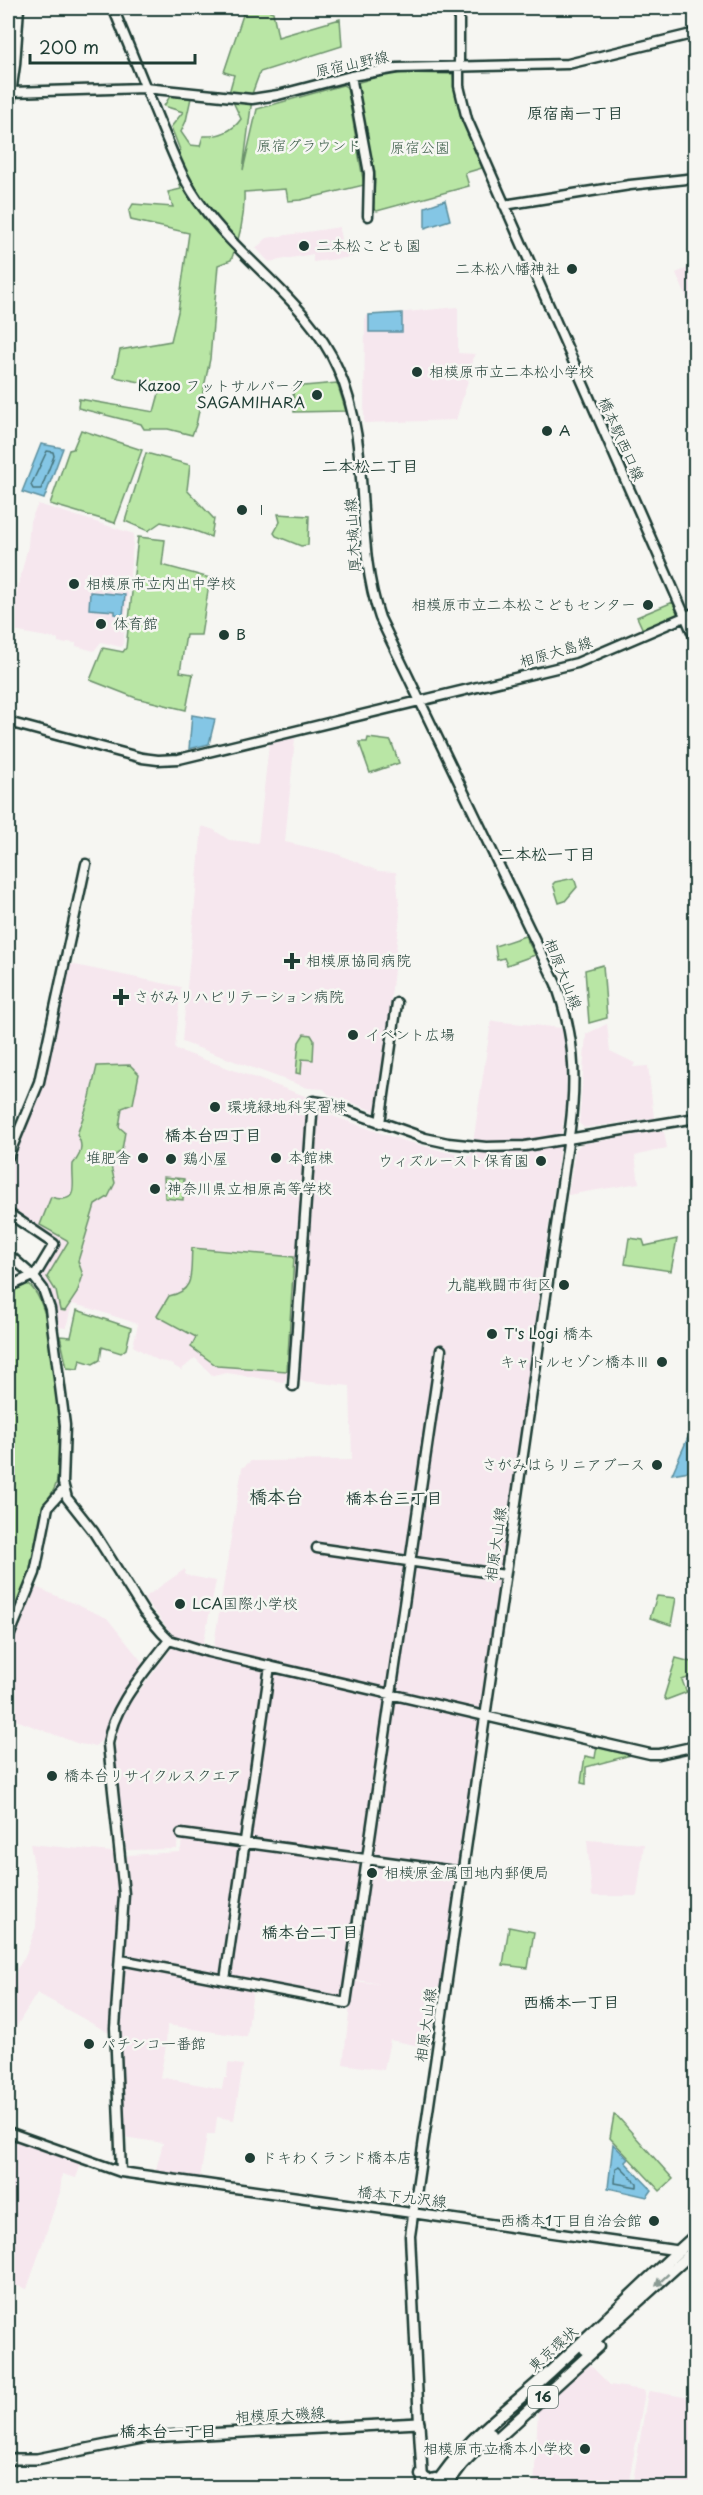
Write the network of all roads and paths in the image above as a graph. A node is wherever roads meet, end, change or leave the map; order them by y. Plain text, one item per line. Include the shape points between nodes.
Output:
1 (20, 8) edge
2 (113, 8) edge
3 (459, 8) edge
4 (696, 33) edge
5 (458, 67) junction
6 (351, 76) junction
7 (145, 88) junction
8 (12, 92) junction
9 (8, 115) edge
10 (696, 178) edge
11 (504, 205) junction
12 (368, 216) dead end
13 (696, 612) edge
14 (684, 617) junction
15 (696, 641) edge
16 (419, 700) junction
17 (8, 722) edge
18 (86, 864) dead end
19 (397, 1003) dead end
20 (696, 1118) edge
21 (380, 1123) junction
22 (569, 1139) junction
23 (8, 1157) edge
24 (8, 1213) edge
25 (8, 1254) edge
26 (33, 1276) junction
27 (8, 1287) edge
28 (441, 1350) dead end
29 (293, 1386) dead end
30 (64, 1489) junction
31 (317, 1548) dead end
32 (409, 1561) junction
33 (505, 1575) junction
34 (8, 1639) edge
35 (169, 1640) junction
36 (270, 1666) junction
37 (391, 1694) junction
38 (485, 1716) junction
39 (696, 1746) edge
40 (181, 1834) dead end
41 (244, 1843) junction
42 (366, 1860) junction
43 (462, 1872) junction
44 (121, 1960) junction
45 (225, 1980) junction
46 (8, 2132) edge
47 (121, 2172) junction
48 (413, 2212) junction
49 (696, 2235) edge
50 (688, 2251) edge
51 (634, 2306) junction
52 (614, 2310) junction
53 (419, 2423) junction
54 (497, 2424) junction
55 (8, 2459) edge
56 (421, 2475) junction
57 (433, 2485) edge
58 (423, 2487) edge
59 (444, 2487) edge
60 (450, 2487) edge

1 - 8 street
2 - 7 street, 厚木城山線
3 - 5 street, 橋本駅西口線
4 - 5 street, 原宿山野線 via 568,64
5 - 6 street, 原宿山野線 via 404,68
5 - 11 street, 橋本駅西口線 via 460,97 467,119
6 - 7 street, 原宿山野線 via 252,99
6 - 12 street via 369,173
7 - 8 street, 原宿山野線
7 - 16 street, 厚木城山線 via 172,154 198,201 311,322 338,368 353,408 360,443 366,559 372,593
8 - 9 street
10 - 11 street
11 - 14 street, 橋本駅西口線
13 - 14 street, 相原大島線
14 - 15 street, 橋本駅西口線
14 - 16 street, 相原大島線 via 577,663
16 - 17 street via 164,760 142,758
16 - 22 street, 相原大山線 via 565,1008 575,1076
18 - 23 street via 39,1082
19 - 21 street
20 - 22 street
21 - 22 street via 426,1138 470,1146 508,1147
21 - 29 street via 313,1101
22 - 33 street, 相原大山線
24 - 26 street via 54,1244
25 - 26 street
26 - 27 street
26 - 30 street via 50,1309 57,1350 66,1433
28 - 32 street
30 - 34 street via 48,1507 35,1573
30 - 35 street via 144,1611
31 - 32 street
32 - 33 street
32 - 37 street
33 - 38 street, 相原大山線
35 - 36 street
35 - 44 street via 120,1708 109,1736 122,1853
36 - 37 street
36 - 41 street
37 - 38 street
37 - 42 street
38 - 39 street via 653,1755
38 - 43 street, 相原大山線
40 - 41 street
41 - 42 street
41 - 45 street
42 - 43 street
42 - 45 street via 346,2003
43 - 48 street, 相原大山線
44 - 45 street
44 - 47 street via 115,2028
46 - 47 street, 橋本下九沢線
47 - 48 street, 橋本下九沢線
48 - 50 street, 橋本下九沢線
48 - 53 street, 相原大山線 via 409,2248
49 - 50 highway, 東京環状 / 16
50 -> 51 highway, 東京環状 / 16
50 - 52 highway, 東京環状 / 16
51 - 54 highway, 東京環状 / 16
51 - 60 highway, 16 via 600,2345
52 - 54 highway, 東京環状 / 16
52 - 57 highway via 486,2420
53 - 55 main road, 相模原大磯線 via 147,2437 37,2459
53 - 56 main road
54 - 57 highway, 東京環状 / 16
54 - 59 highway, 東京環状 / 16
56 - 57 highway
56 - 58 main road

